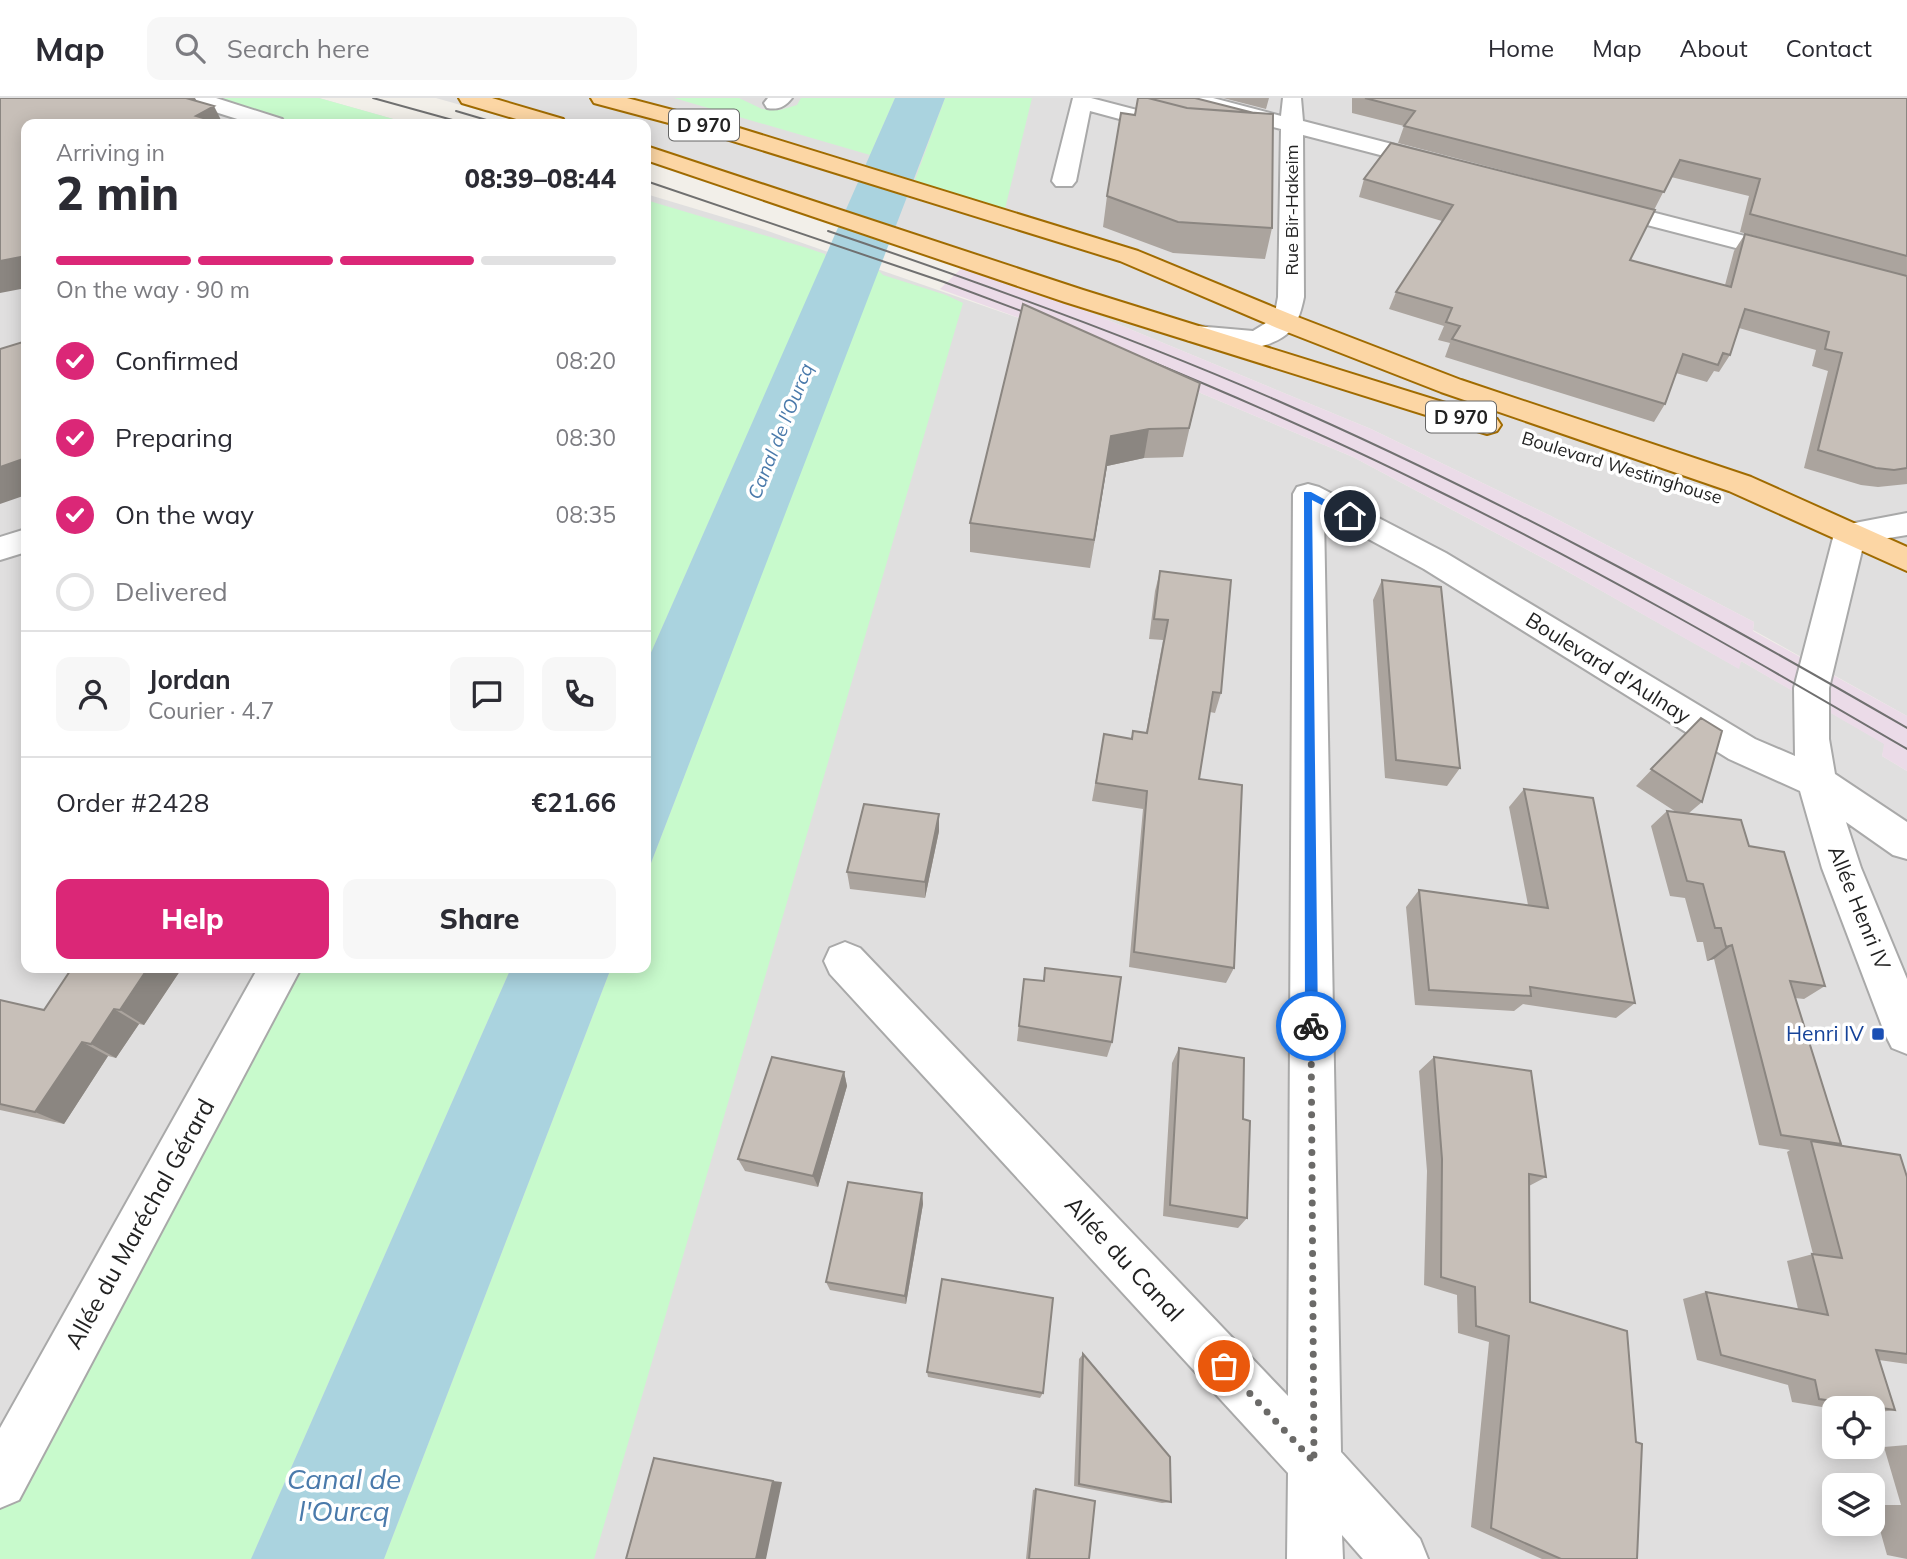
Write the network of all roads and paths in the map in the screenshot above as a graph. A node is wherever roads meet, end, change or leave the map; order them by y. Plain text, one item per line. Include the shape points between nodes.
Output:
1 (195, 98) edge
2 (470, 98) edge
3 (602, 98) edge
4 (1188, 98) edge
5 (1292, 98) edge
6 (259, 119) edge
7 (539, 119) edge
8 (1195, 130) edge
9 (1292, 133) junction
10 (1248, 135) edge
11 (651, 155) edge
12 (1454, 167) edge
13 (1064, 181) dead end
14 (1574, 198) edge
15 (1814, 261) edge
16 (1286, 322) junction
17 (1196, 334) junction
18 (1907, 524) edge
19 (1850, 534) junction
20 (1907, 541) edge
21 (21, 542) edge
22 (0, 549) edge
23 (1907, 560) edge
24 (1815, 781) junction
25 (1907, 843) edge
26 (845, 961) dead end
27 (277, 973) edge
28 (1907, 1034) edge
29 (1314, 1462) junction
30 (0, 1481) edge
31 (1315, 1559) edge
32 (1400, 1559) edge

1 - 6 street
2 - 7 main road
3 - 16 main road, Boulevard Westinghouse / D 970 via 1129,256
4 - 9 street
5 - 9 street, Rue Bir-Hakeim
8 - 13 street via 1081,102
9 - 10 street
9 - 12 street
9 - 16 street, Rue Bir-Hakeim via 1291,297
11 - 17 main road, Boulevard Westinghouse / D 970
14 - 15 street
16 - 17 street via 1258,339
16 - 19 main road, Boulevard Westinghouse / D 970 via 1451,386 1740,484
17 - 19 main road, Boulevard Westinghouse / D 970 via 1719,498
18 - 19 street
19 - 20 main road, Boulevard Westinghouse / D 970
19 - 23 main road, Boulevard Westinghouse / D 970
19 - 24 street, Allée Henri IV via 1811,692
21 - 22 street
24 - 25 street, Boulevard d'Aulnay
24 - 28 street, Allée Henri IV via 1838,863
24 - 29 street, Boulevard d'Aulnay via 1742,749 1435,561 1308,494
26 - 29 street, Allée du Canal
27 - 30 street, Allée du Maréchal Gérard
29 - 31 street
29 - 32 street, Allée du Canal

